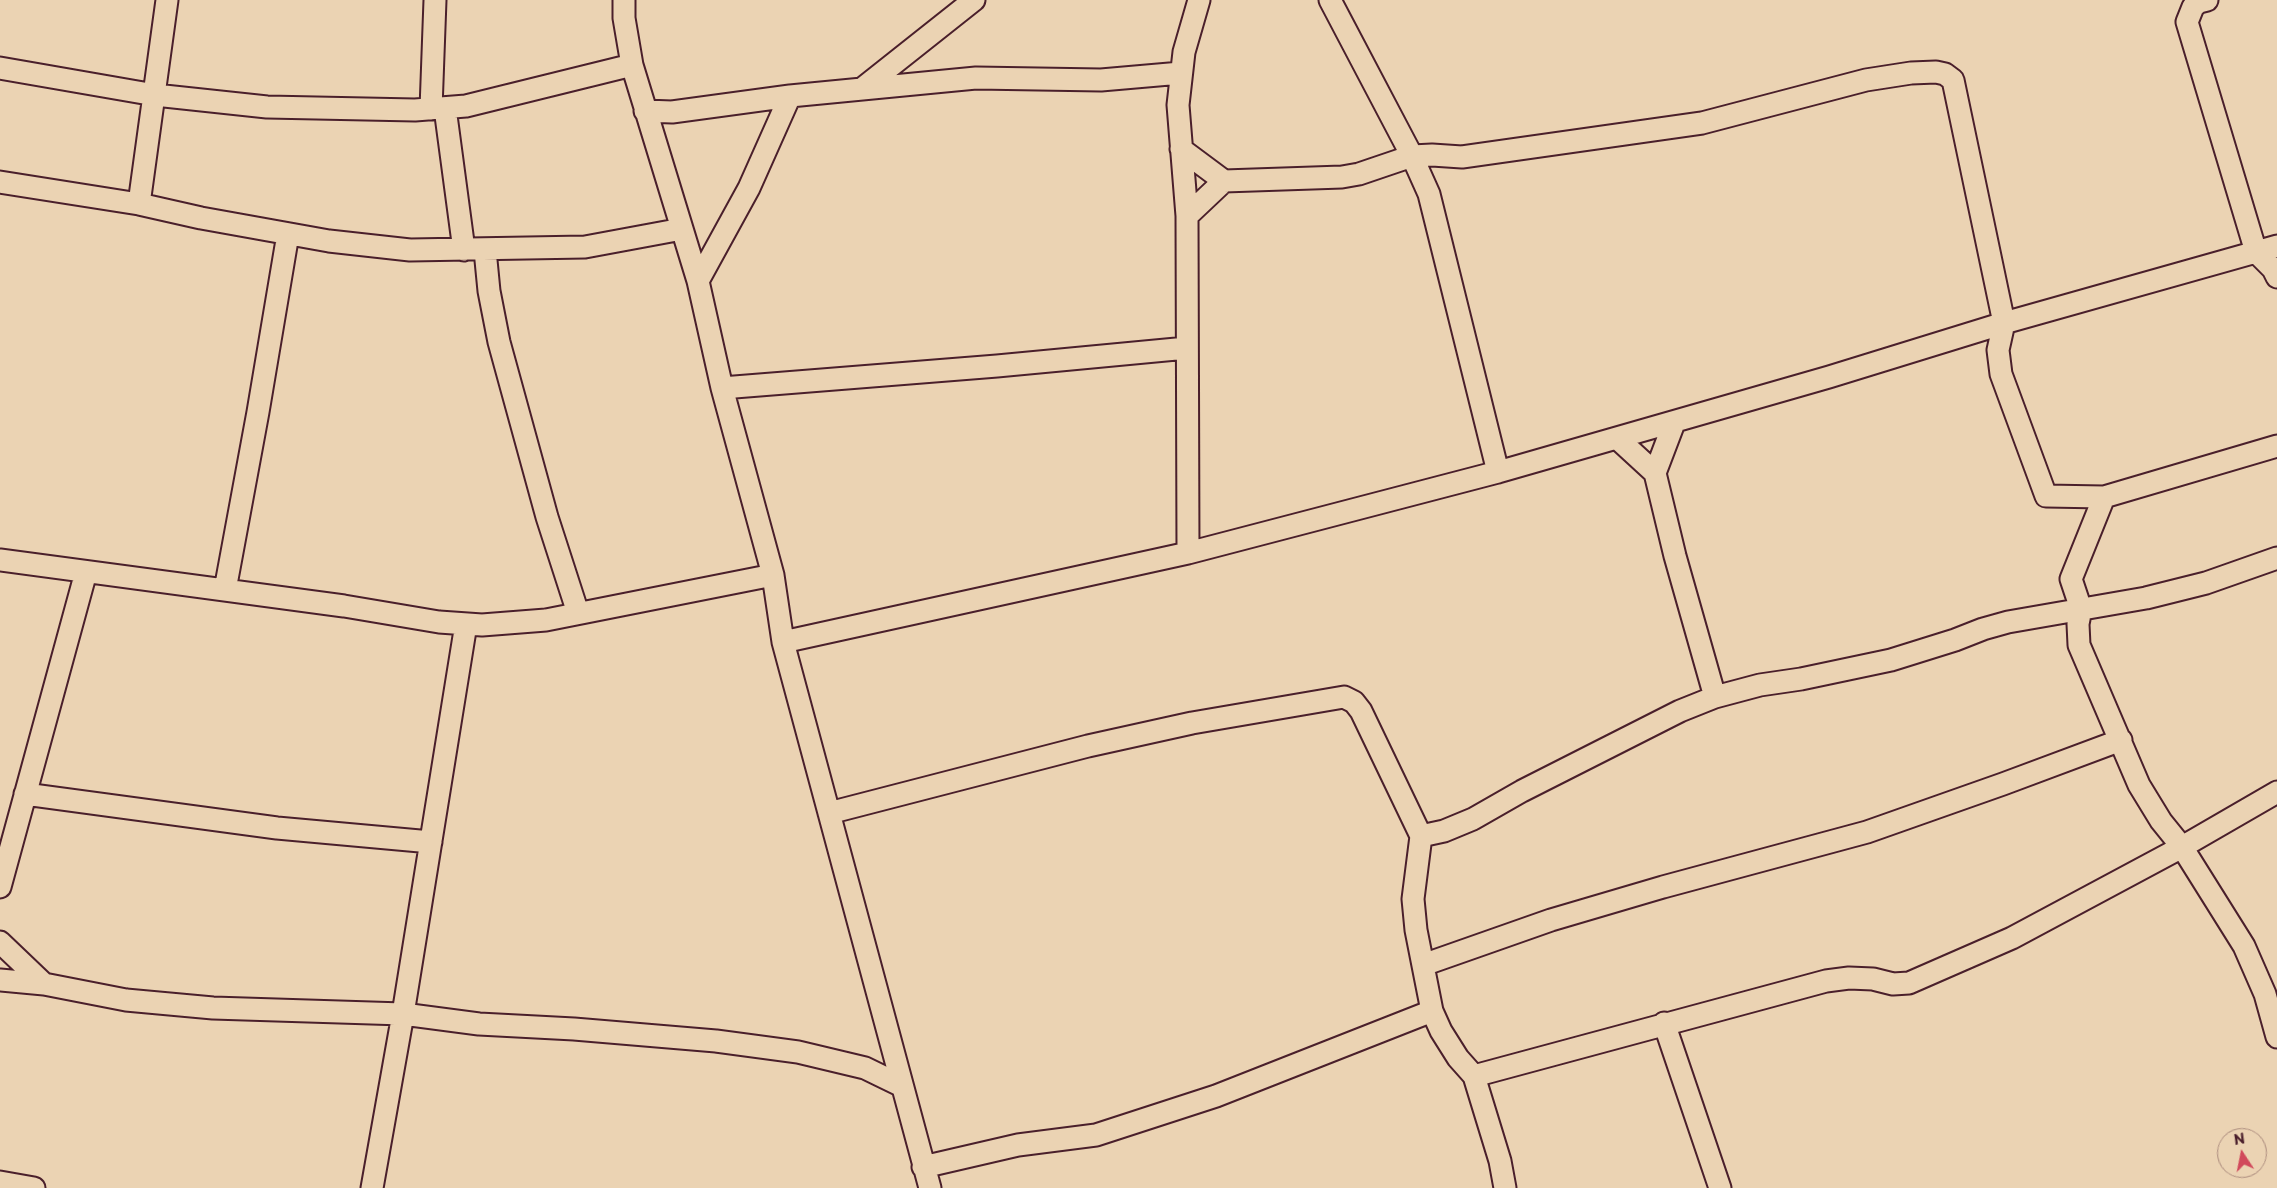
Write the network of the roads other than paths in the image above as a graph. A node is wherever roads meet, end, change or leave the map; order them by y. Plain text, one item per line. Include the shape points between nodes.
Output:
1 (167, 0) edge
2 (435, 0) edge
3 (624, 0) edge
4 (974, 0) edge
5 (1199, 0) edge
6 (1330, 0) edge
7 (2207, 0) edge
8 (632, 65) junction
9 (0, 68) edge
10 (1181, 73) junction
11 (863, 88) junction
12 (155, 96) junction
13 (790, 96) junction
14 (438, 108) junction
15 (645, 111) junction
16 (1181, 149) junction
17 (1412, 156) junction
18 (1224, 181) junction
19 (0, 182) edge
20 (140, 204) junction
21 (1187, 216) junction
22 (682, 229) junction
23 (288, 234) junction
24 (2277, 246) edge
25 (464, 250) junction
26 (485, 250) junction
27 (2256, 252) junction
28 (2277, 277) edge
29 (698, 281) junction
30 (2004, 322) junction
31 (1187, 348) junction
32 (722, 388) junction
33 (1674, 423) junction
34 (1618, 439) junction
35 (2277, 446) edge
36 (1498, 472) junction
37 (1655, 473) junction
38 (2104, 497) junction
39 (1188, 553) junction
40 (2277, 558) edge
41 (0, 560) edge
42 (86, 572) junction
43 (773, 575) junction
44 (225, 590) junction
45 (2081, 609) junction
46 (578, 613) junction
47 (466, 624) junction
48 (783, 642) junction
49 (1715, 697) junction
50 (2121, 740) junction
51 (2277, 792) edge
52 (25, 794) junction
53 (830, 813) junction
54 (1421, 836) junction
55 (431, 842) junction
56 (2182, 847) junction
57 (0, 887) edge
58 (0, 942) edge
59 (1423, 965) junction
60 (0, 980) edge
61 (44, 984) junction
62 (1432, 1010) junction
63 (403, 1014) junction
64 (1664, 1023) junction
65 (2277, 1037) edge
66 (890, 1044) junction
67 (865, 1068) junction
68 (1474, 1076) junction
69 (902, 1086) junction
70 (923, 1168) junction
71 (0, 1182) edge
72 (34, 1188) edge
73 (372, 1188) edge
74 (930, 1188) edge
75 (1505, 1188) edge
76 (1720, 1188) edge

1 - 12 street
2 - 14 street
3 - 8 street
4 - 11 street
5 - 10 street
6 - 17 street
7 - 27 street via 2193,7 2187,22
8 - 14 street via 466,106
8 - 15 street
9 - 12 street
10 - 11 street via 1101,80 976,78
10 - 16 street via 1178,105
11 - 13 street
12 - 14 street via 267,107
12 - 20 street
13 - 15 street via 672,112
13 - 29 street via 749,188
14 - 25 street
15 - 22 street
16 - 18 street
16 - 21 street
17 - 18 street via 1342,177
17 - 30 street via 1462,157 1702,123 1866,80 1911,73 1946,74 1953,80
17 - 36 street via 1429,194
18 - 21 street
19 - 20 street
20 - 23 street
21 - 31 street
22 - 26 street via 585,247
22 - 29 street
23 - 25 street via 410,250
23 - 44 street
24 - 27 street
25 - 26 street
26 - 46 street via 501,351 547,517
27 - 28 street
27 - 30 street
29 - 32 street
30 - 33 street
30 - 38 street via 1998,350 2001,374 2046,496
31 - 32 street
31 - 39 street
32 - 43 street
33 - 34 street
33 - 37 street
34 - 36 street
34 - 37 street
35 - 38 street
36 - 39 street
37 - 49 street
38 - 45 street via 2071,579
39 - 48 street
40 - 45 street via 2206,583
41 - 42 street
42 - 44 street
42 - 52 street
43 - 46 street
43 - 48 street
44 - 47 street
45 - 49 street via 1983,629 1892,660 1760,685
45 - 50 street via 2079,645
46 - 47 street via 546,620
47 - 55 street
48 - 53 street
49 - 54 street via 1680,711 1473,819
50 - 56 street via 2139,785
50 - 59 street via 1867,832 1551,920
51 - 56 street
52 - 55 street via 277,828
52 - 57 street
53 - 54 street via 1107,742 1192,723 1344,697 1361,711
53 - 66 street
54 - 59 street via 1414,898
55 - 63 street
56 - 64 street via 2012,938 1909,983 1849,978 1826,981
56 - 65 street via 2244,946 2265,994
58 - 61 street
59 - 62 street
60 - 61 street
61 - 63 street via 126,1000 213,1008
62 - 68 street via 1458,1058
62 - 70 street via 1216,1096 1096,1135 1018,1145
63 - 67 street via 479,1024 716,1041 798,1052
63 - 73 street
64 - 68 street
64 - 76 street
66 - 67 street
66 - 69 street
67 - 69 street
68 - 75 street
69 - 70 street
70 - 74 street
71 - 72 street

